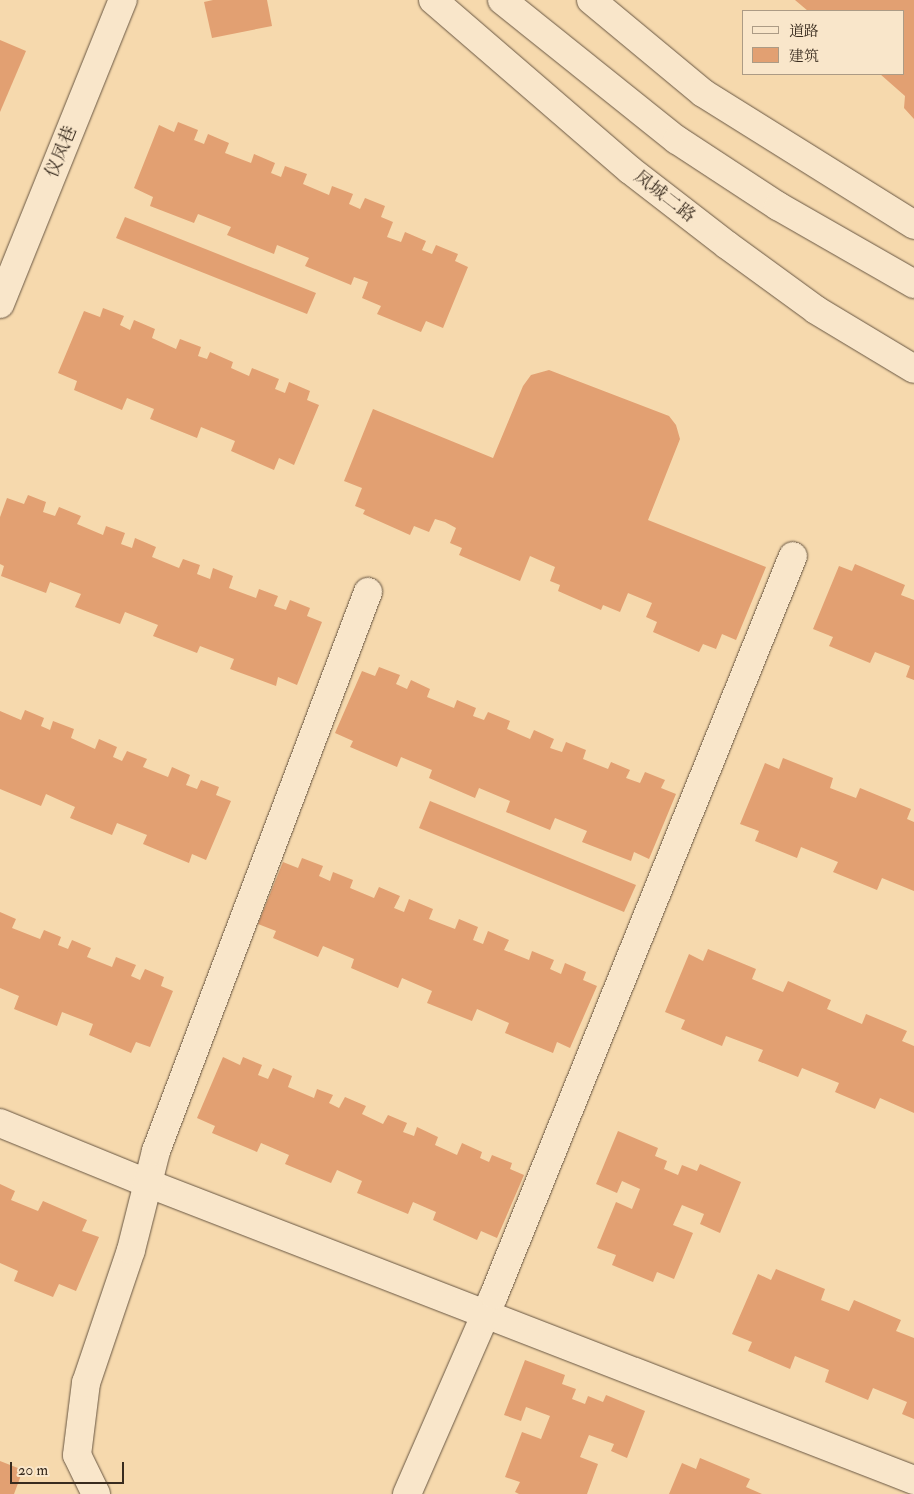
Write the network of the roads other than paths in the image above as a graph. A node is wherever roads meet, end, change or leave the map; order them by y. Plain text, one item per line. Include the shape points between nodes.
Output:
1 (124, 0) edge
2 (432, 0) edge
3 (502, 0) edge
4 (591, 0) edge
5 (914, 226) edge
6 (914, 284) edge
7 (0, 304) edge
8 (914, 369) edge
9 (793, 556) dead end
10 (368, 592) dead end
11 (0, 1123) edge
12 (147, 1183) junction
13 (486, 1313) junction
14 (914, 1480) edge
15 (96, 1494) edge
16 (407, 1494) edge

1 - 7 street, 仪凤巷
2 - 8 street, 凤城二路 via 630,170 727,245 816,310
3 - 6 street via 678,140 778,206
4 - 5 street via 703,93
9 - 13 street
10 - 12 street via 159,1142
11 - 12 street
12 - 13 street
12 - 15 street via 130,1250 86,1383 77,1455
13 - 14 street
13 - 16 street

